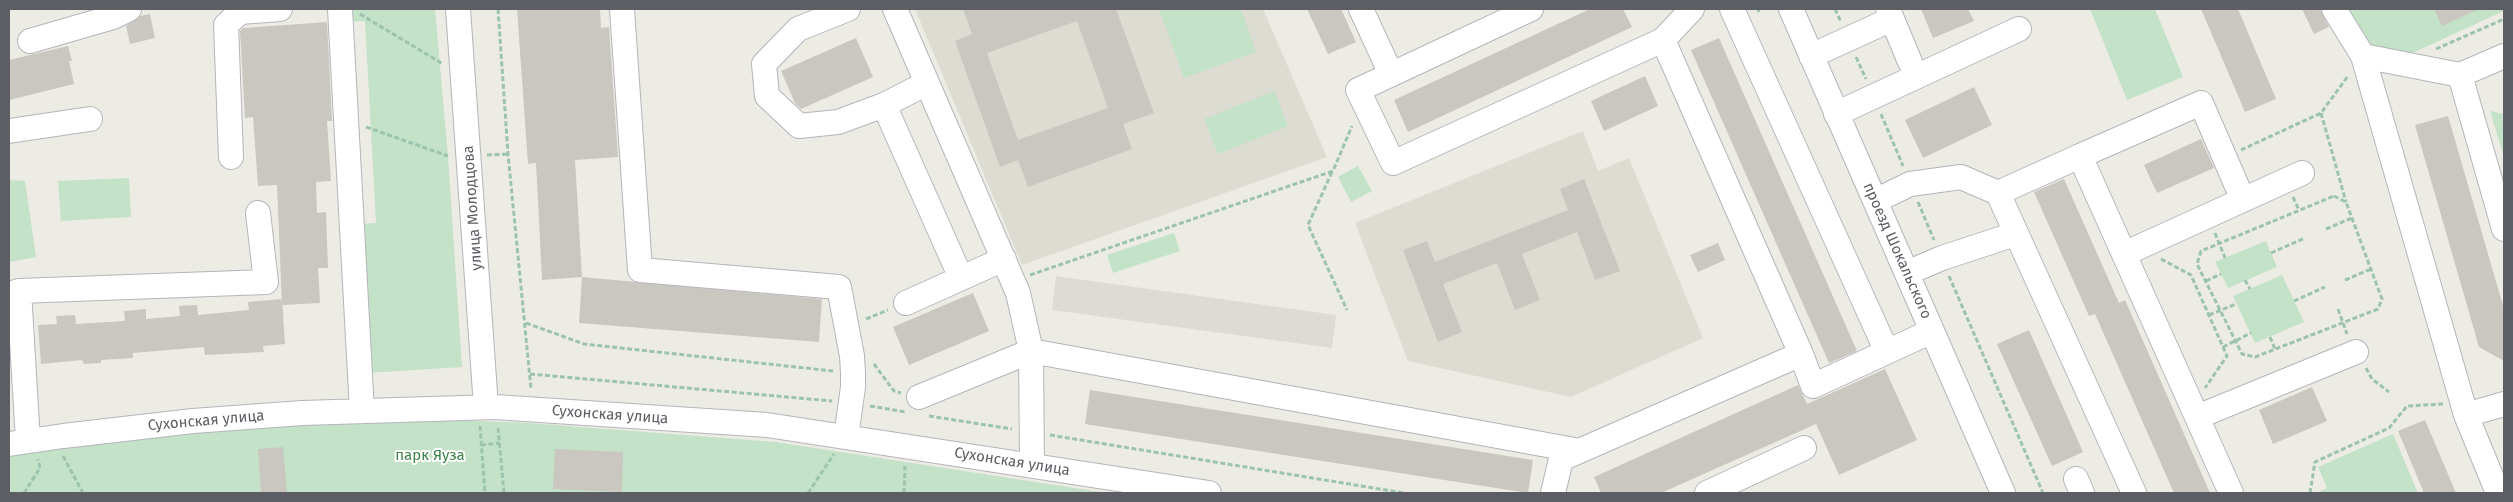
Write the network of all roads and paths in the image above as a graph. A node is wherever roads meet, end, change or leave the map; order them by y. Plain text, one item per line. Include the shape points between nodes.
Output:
1 (129, 9) edge
2 (280, 9) edge
3 (340, 9) edge
4 (351, 9) edge
5 (458, 9) edge
6 (498, 9) edge
7 (622, 9) edge
8 (844, 9) edge
9 (895, 9) edge
10 (1361, 9) edge
11 (1531, 9) edge
12 (1692, 9) edge
13 (1732, 9) edge
14 (1791, 9) edge
15 (2334, 9) edge
16 (1890, 14) edge
17 (2504, 19) edge
18 (2019, 30) dead end
19 (1663, 40) junction
20 (30, 41) dead end
21 (1811, 56) junction
22 (2363, 56) junction
23 (2504, 56) edge
24 (1910, 62) dead end
25 (2404, 64) junction
26 (443, 65) dead end
27 (1391, 74) junction
28 (2460, 75) junction
29 (928, 83) junction
30 (1363, 101) junction
31 (884, 105) junction
32 (2321, 113) junction
33 (1836, 114) junction
34 (90, 119) dead end
35 (346, 119) junction
36 (9, 131) edge
37 (508, 154) junction
38 (486, 155) dead end
39 (448, 156) dead end
40 (2080, 156) junction
41 (231, 157) dead end
42 (2225, 158) junction
43 (1333, 171) junction
44 (2302, 173) dead end
45 (1998, 194) junction
46 (2243, 200) junction
47 (1875, 201) junction
48 (2346, 202) junction
49 (258, 213) dead end
50 (2208, 216) junction
51 (2352, 218) junction
52 (2504, 228) edge
53 (2326, 230) dead end
54 (2015, 234) junction
55 (2306, 238) dead end
56 (2152, 241) junction
57 (2219, 243) junction
58 (2271, 252) dead end
59 (2124, 254) junction
60 (2225, 258) dead end
61 (1004, 259) junction
62 (2371, 269) junction
63 (1907, 273) junction
64 (2221, 274) dead end
65 (961, 278) junction
66 (2246, 280) dead end
67 (2345, 280) dead end
68 (1013, 281) junction
69 (2206, 281) junction
70 (2325, 287) dead end
71 (2250, 289) dead end
72 (14, 292) edge
73 (2294, 301) dead end
74 (906, 303) joint
75 (2236, 304) dead end
76 (2338, 309) dead end
77 (1347, 310) dead end
78 (2220, 311) junction
79 (2209, 316) junction
80 (2343, 322) junction
81 (526, 323) junction
82 (847, 327) junction
83 (1932, 331) junction
84 (2251, 333) dead end
85 (2270, 337) dead end
86 (2236, 341) junction
87 (2353, 346) joint
88 (2223, 347) junction
89 (2275, 349) junction
90 (1031, 351) junction
91 (1887, 352) junction
92 (1801, 354) junction
93 (862, 366) junction
94 (531, 389) dead end
95 (851, 403) junction
96 (2504, 404) edge
97 (486, 407) junction
98 (918, 408) junction
99 (2465, 409) junction
100 (362, 411) junction
101 (2195, 413) junction
102 (1032, 432) junction
103 (846, 437) junction
104 (499, 442) junction
105 (481, 444) junction
106 (25, 447) edge
107 (1804, 448) dead end
108 (1580, 450) junction
109 (62, 454) dead end
110 (905, 457) dead end
111 (1032, 465) junction
112 (1997, 492) edge
113 (24, 493) edge
114 (83, 493) edge
115 (485, 493) edge
116 (504, 493) edge
117 (904, 493) edge
118 (1209, 493) edge
119 (1404, 493) edge
120 (1553, 493) edge
121 (1707, 493) edge
122 (2134, 493) edge
123 (2231, 493) edge
124 (2310, 493) edge
125 (2498, 493) edge

1 - 20 street via 113,17
2 - 41 street via 240,12 226,25
3 - 35 street
4 - 26 path
5 - 97 street, улица Молодцова
6 - 37 path
7 - 82 street via 640,270 839,287
8 - 31 street via 798,29 764,64 767,96 799,126 838,122
9 - 29 street
10 - 27 street
11 - 27 street
12 - 19 street
13 - 91 street
14 - 21 street, проезд Шокальского
15 - 22 street
16 - 21 street
16 - 24 street
17 - 25 path
18 - 33 street
19 - 30 street via 1393,163
19 - 92 street
21 - 33 street, проезд Шокальского
22 - 25 street
22 - 32 path
22 - 99 street
23 - 28 street
25 - 28 street
27 - 30 street via 1358,90
28 - 52 street
29 - 31 street
29 - 61 street
30 - 43 path
31 - 65 street
32 - 42 path
32 - 48 path
33 - 47 street, проезд Шокальского
34 - 36 street
35 - 39 path
35 - 100 street
37 - 38 path
37 - 81 path
40 - 42 street via 2201,103
40 - 45 street
40 - 59 street
42 - 46 street
43 - 68 path
43 - 77 path via 1308,225
44 - 46 street
45 - 47 street via 1961,176 1910,184
45 - 54 street
46 - 50 street
47 - 63 street, проезд Шокальского
48 - 51 path
48 - 57 path via 2334,196
49 - 72 street via 266,282
50 - 56 street
50 - 57 path
51 - 53 path
51 - 62 path
54 - 63 street
54 - 122 street
55 - 58 path
56 - 59 street
56 - 79 path via 2163,262 2191,275
57 - 60 path
57 - 69 path via 2201,251 2197,264
59 - 101 street
61 - 65 street
61 - 68 street
62 - 67 path
62 - 80 path via 2382,299 2378,309
63 - 83 street, проезд Шокальского
64 - 69 path
65 - 74 street
66 - 71 path
68 - 90 street
69 - 78 path
70 - 73 path
72 - 106 street
74 - 82 path
75 - 78 path
76 - 80 path
78 - 79 path
78 - 86 path
79 - 88 path
80 - 87 path
80 - 89 path
81 - 93 path via 584,344
81 - 94 path
82 - 93 street
83 - 91 street
83 - 112 street, проезд Шокальского
84 - 86 path
85 - 89 path
86 - 88 path
86 - 89 path via 2242,354 2255,356
87 - 101 street
88 - 101 path via 2227,356 2208,382
90 - 98 street
90 - 102 street
90 - 108 street
91 - 92 street via 1813,386
92 - 108 street
93 - 95 street
93 - 98 path
95 - 98 path
95 - 103 street
96 - 99 street
97 - 100 street, Сухонская улица
97 - 103 street, Сухонская улица via 767,425
97 - 104 path
97 - 105 path
98 - 102 path
99 - 124 path via 2407,406 2389,428 2315,462
99 - 125 street
100 - 106 street, Сухонская улица via 193,421
101 - 123 street
102 - 111 street
102 - 119 path
103 - 111 street, Сухонская улица
104 - 105 path
104 - 116 path
105 - 115 path
106 - 113 path via 40,468
107 - 121 street
108 - 120 street via 1561,459
109 - 114 path
110 - 117 path
111 - 118 street, Сухонская улица

